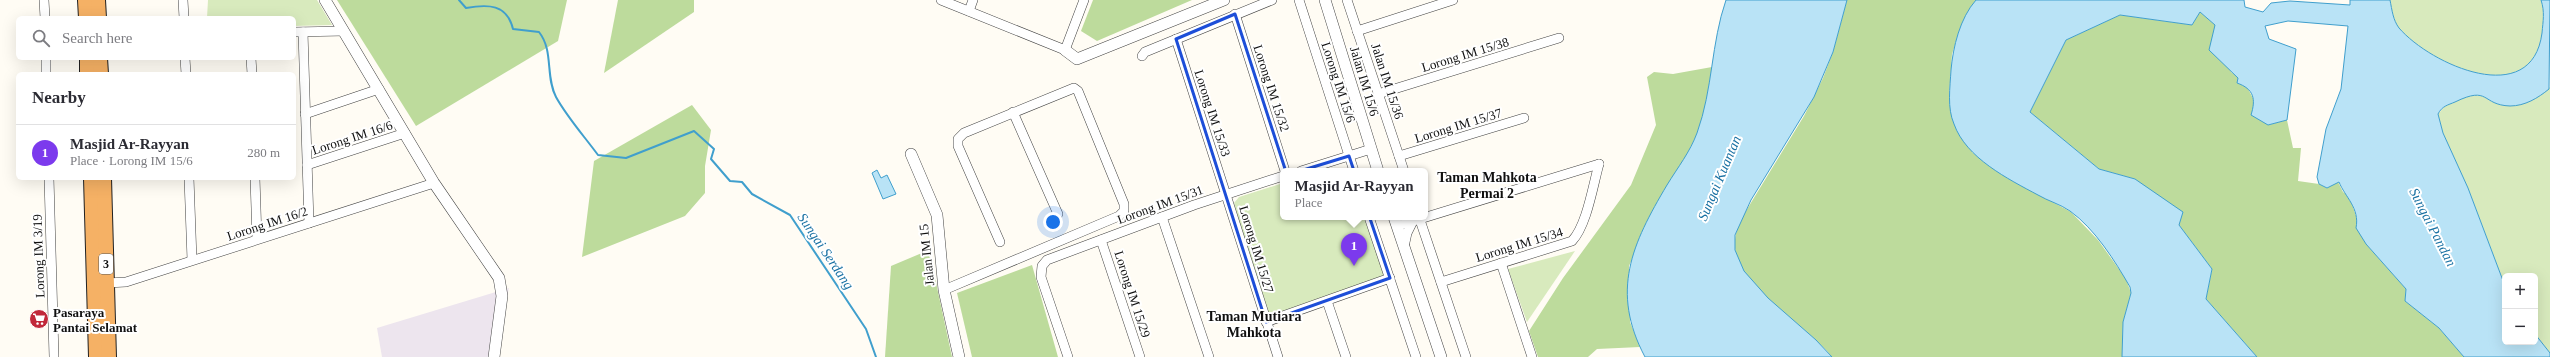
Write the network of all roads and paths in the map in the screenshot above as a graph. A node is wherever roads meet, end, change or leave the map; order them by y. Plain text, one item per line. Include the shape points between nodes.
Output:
1 (44, 0) edge
2 (85, 0) edge
3 (98, 0) edge
4 (183, 0) edge
5 (325, 0) edge
6 (941, 0) edge
7 (973, 0) edge
8 (1084, 0) edge
9 (1224, 0) edge
10 (1272, 0) edge
11 (1300, 0) edge
12 (1325, 0) edge
13 (1347, 0) edge
14 (1453, 0) edge
15 (969, 11) junction
16 (1235, 14) junction
17 (45, 16) edge
18 (86, 16) edge
19 (99, 16) edge
20 (184, 16) edge
21 (344, 30) junction
22 (1357, 31) junction
23 (298, 32) edge
24 (1559, 38) dead end
25 (1176, 39) junction
26 (1065, 50) junction
27 (1142, 56) dead end
28 (46, 60) edge
29 (87, 60) edge
30 (100, 60) edge
31 (185, 60) edge
32 (251, 60) edge
33 (46, 72) edge
34 (87, 72) edge
35 (101, 72) edge
36 (186, 72) edge
37 (252, 72) edge
38 (380, 89) junction
39 (1378, 94) junction
40 (1013, 112) junction
41 (306, 114) junction
42 (1524, 118) dead end
43 (405, 133) junction
44 (1371, 149) junction
45 (911, 154) dead end
46 (1349, 156) junction
47 (1399, 156) junction
48 (307, 165) junction
49 (1284, 168) edge
50 (1311, 168) edge
51 (1353, 168) edge
52 (1377, 168) edge
53 (1403, 168) edge
54 (1280, 177) edge
55 (49, 180) edge
56 (90, 180) edge
57 (104, 180) edge
58 (189, 180) edge
59 (255, 180) edge
60 (434, 183) junction
61 (1226, 194) junction
62 (1058, 214) dead end
63 (1428, 214) edge
64 (1162, 217) junction
65 (1371, 220) edge
66 (1413, 220) edge
67 (1415, 220) edge
68 (1396, 221) edge
69 (309, 223) junction
70 (257, 239) junction
71 (1101, 240) junction
72 (1000, 242) dead end
73 (1404, 247) junction
74 (192, 260) junction
75 (1501, 263) junction
76 (1390, 278) junction
77 (1441, 282) junction
78 (107, 283) junction
79 (944, 290) junction
80 (1326, 301) junction
81 (1266, 322) junction
82 (54, 357) edge
83 (96, 357) edge
84 (109, 357) edge
85 (494, 357) edge
86 (959, 357) edge
87 (1068, 357) edge
88 (1140, 357) edge
89 (1209, 357) edge
90 (1278, 357) edge
91 (1346, 357) edge
92 (1416, 357) edge
93 (1441, 357) edge
94 (1466, 357) edge
95 (1532, 357) edge

1 - 17 street
2 - 18 highway
3 - 19 highway
4 - 20 street
5 - 21 street
6 - 15 street
7 - 15 street
8 - 26 street
9 - 26 street via 1077,59
10 - 16 street
11 - 46 street, Lorong IM 15/6
12 - 44 street, Jalan IM 15/6
13 - 22 street, Jalan IM 15/36
14 - 22 street
15 - 26 street
16 - 25 street
16 - 49 street, Lorong IM 15/32
21 - 23 street
21 - 38 street
22 - 39 street, Jalan IM 15/36
23 - 41 street
24 - 39 street, Lorong IM 15/38
25 - 27 street via 1145,52
25 - 61 street, Lorong IM 15/33
28 - 33 street
29 - 34 highway
30 - 35 highway
31 - 36 street
32 - 37 street
38 - 41 street
38 - 43 street
39 - 47 street, Jalan IM 15/36
40 - 62 street
40 - 72 street via 964,133 957,143
40 - 79 street via 1069,88 1078,91 1124,204 1124,211 1119,216
41 - 48 street
42 - 47 street, Lorong IM 15/37
43 - 48 street, Lorong IM 16/6
43 - 60 street
44 - 46 street
44 - 52 street, Jalan IM 15/6
45 - 79 street, Jalan IM 15 via 936,215
46 - 50 street
46 - 51 street, Lorong IM 15/6
47 - 53 street, Jalan IM 15/36
48 - 69 street
54 - 61 street, Lorong IM 15/31
55 - 82 street, Lorong IM 3/19
56 - 83 highway, 3
57 - 78 highway, 3
58 - 74 street
59 - 70 street
60 - 69 street, Lorong IM 16/2
60 - 85 street via 499,278 502,296
61 - 64 street, Lorong IM 15/31
61 - 81 street, Lorong IM 15/27
63 - 75 street, Lorong IM 15/34 via 1599,164 1577,236 1572,241
64 - 71 street, Lorong IM 15/31
64 - 89 street
65 - 76 street
66 - 73 street via 1406,233
67 - 77 street
68 - 73 street
69 - 70 street, Lorong IM 16/2
70 - 74 street, Lorong IM 16/2
71 - 87 street, Lorong IM 15/31 via 1047,260 1042,266 1041,277
71 - 88 street, Lorong IM 15/29
73 - 93 street
74 - 78 street, Lorong IM 16/2 via 126,282
75 - 77 street, Lorong IM 15/34
75 - 95 street
76 - 80 street
76 - 92 street
77 - 94 street
78 - 84 highway, 3
79 - 86 street, Jalan IM 15
80 - 81 street
80 - 91 street
81 - 90 street, Lorong IM 15/27

